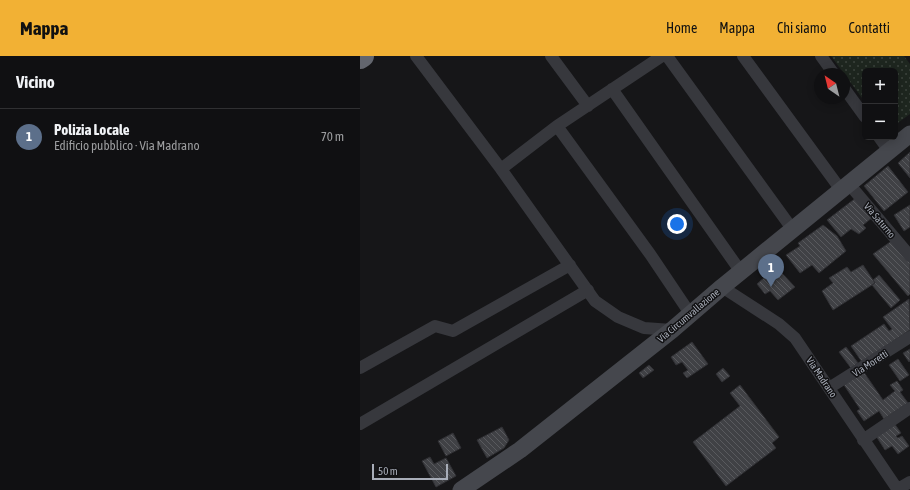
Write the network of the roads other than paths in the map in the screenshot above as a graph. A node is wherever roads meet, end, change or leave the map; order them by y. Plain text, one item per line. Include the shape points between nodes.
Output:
1 (363, 56) edge
2 (416, 56) edge
3 (551, 56) edge
4 (662, 56) edge
5 (667, 56) edge
6 (743, 56) edge
7 (821, 56) edge
8 (360, 58) edge
9 (830, 68) edge
10 (612, 89) junction
11 (850, 96) edge
12 (588, 106) junction
13 (862, 113) edge
14 (557, 126) junction
15 (910, 134) edge
16 (881, 140) edge
17 (889, 151) junction
18 (501, 169) junction
19 (845, 187) junction
20 (793, 230) junction
21 (910, 256) edge
22 (570, 265) junction
23 (741, 272) junction
24 (722, 287) junction
25 (588, 290) junction
26 (690, 315) junction
27 (672, 330) junction
28 (910, 337) edge
29 (360, 368) edge
30 (829, 388) junction
31 (910, 408) edge
32 (360, 424) edge
33 (863, 440) junction
34 (910, 482) edge
35 (461, 490) edge
36 (898, 490) edge

1 - 8 highway
2 - 18 street
3 - 12 street
4 - 10 street
5 - 20 street
6 - 19 street, Via Saturno
7 - 9 street
10 - 12 street
10 - 23 street
11 - 13 street
12 - 14 street
14 - 18 street
14 - 26 street via 650,254
15 - 17 main road, Via Circumvallazione
16 - 17 street
17 - 19 main road, Via Circumvallazione
18 - 22 street
19 - 20 main road, Via Circumvallazione
19 - 21 street, Via Saturno
20 - 23 main road, Via Circumvallazione
22 - 25 street
22 - 29 street via 453,331 434,326
23 - 24 main road, Via Circumvallazione
24 - 26 main road, Via Circumvallazione
24 - 30 street, Via Madrano via 779,324 795,338
25 - 27 street via 595,301 618,317 644,328
25 - 32 street
26 - 27 main road, Via Circumvallazione
27 - 35 main road, Via Circumvallazione via 520,450
28 - 30 street, Via Moretti
30 - 33 street, Via Madrano
31 - 33 street
33 - 36 street, Via Madrano
34 - 36 street

